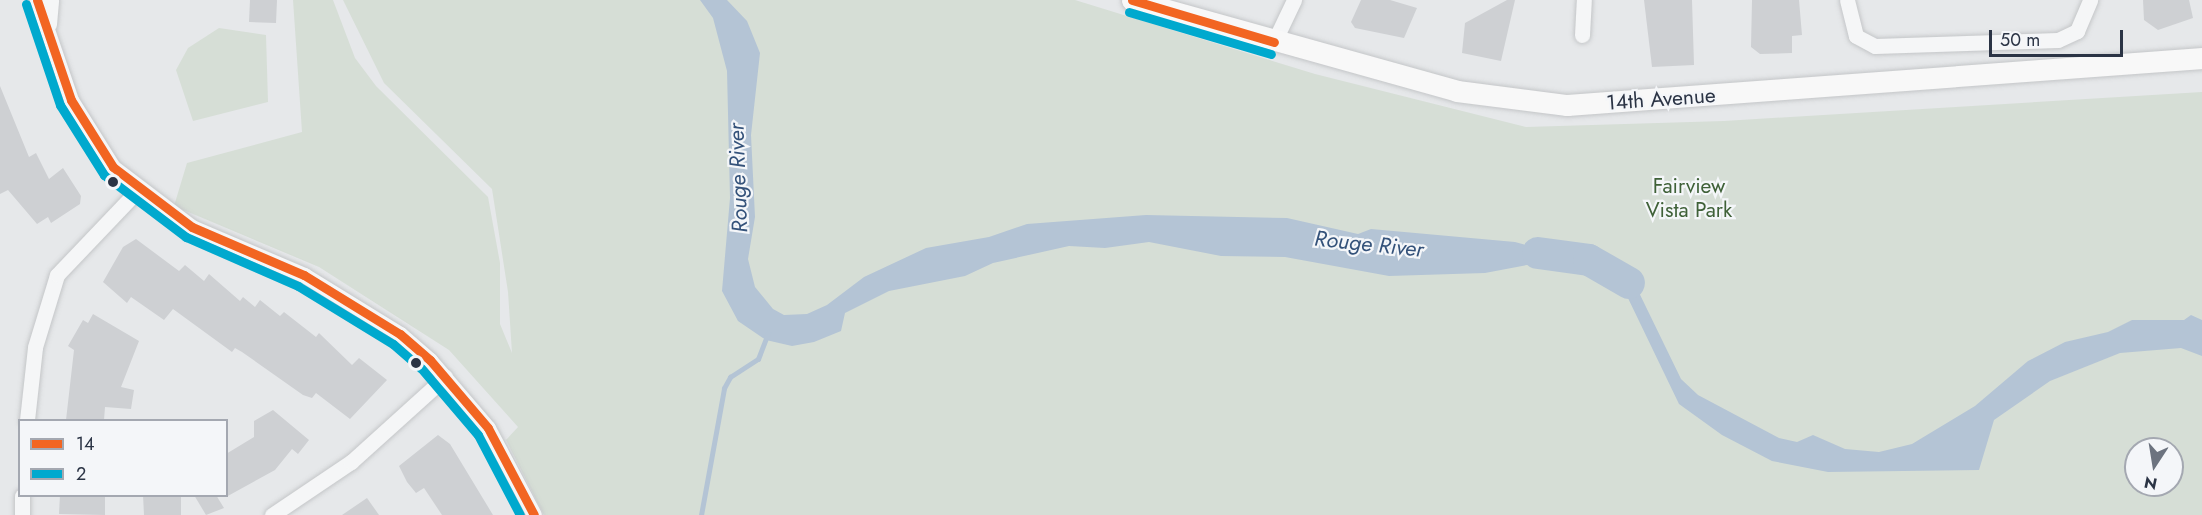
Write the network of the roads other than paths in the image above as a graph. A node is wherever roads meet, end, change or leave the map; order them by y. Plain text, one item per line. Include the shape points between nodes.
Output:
1 (37, 0) edge
2 (51, 0) edge
3 (1132, 0) edge
4 (1294, 0) edge
5 (1584, 0) edge
6 (1847, 0) edge
7 (2090, 0) edge
8 (48, 27) junction
9 (1582, 35) dead end
10 (1275, 42) junction
11 (2202, 58) edge
12 (138, 190) junction
13 (445, 377) junction
14 (27, 419) edge
15 (22, 497) edge
16 (22, 515) edge
17 (272, 515) edge
18 (534, 515) edge

1 - 8 street
2 - 8 street
3 - 10 main road, 14th Avenue
4 - 10 street
5 - 9 street
6 - 7 street via 1856,36 1875,46 2058,40 2077,31
8 - 12 street via 71,100 84,125 113,167
10 - 11 main road, 14th Avenue via 1457,91 1567,105
12 - 13 street via 192,227 304,276 355,304 400,334
12 - 14 street via 57,275 35,346
13 - 17 street via 351,462
13 - 18 street via 488,428
15 - 16 street

